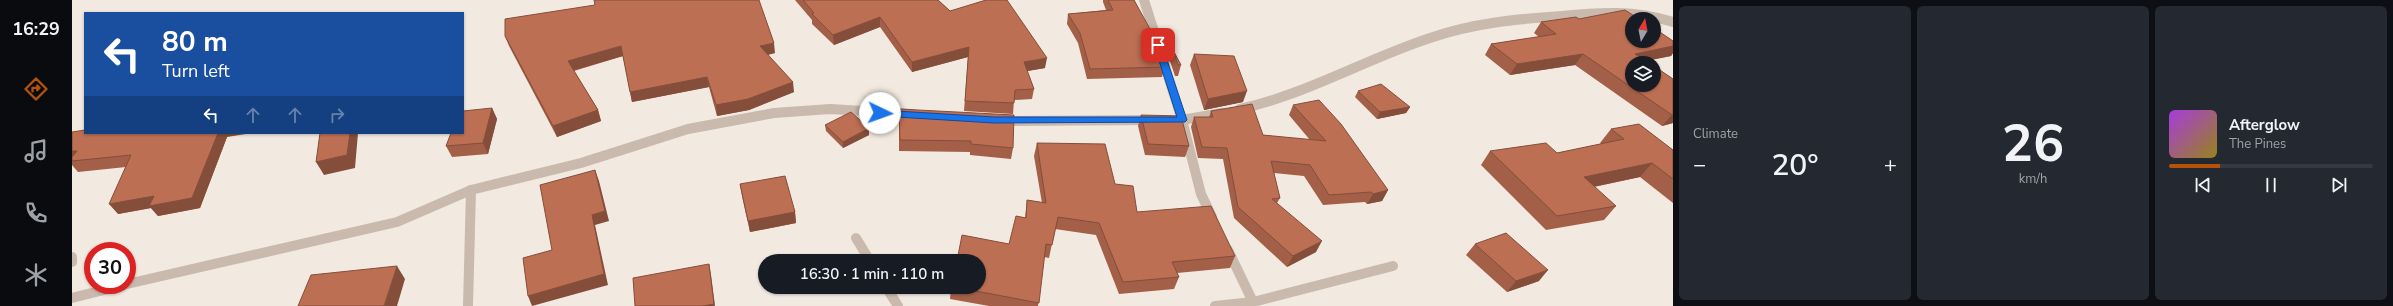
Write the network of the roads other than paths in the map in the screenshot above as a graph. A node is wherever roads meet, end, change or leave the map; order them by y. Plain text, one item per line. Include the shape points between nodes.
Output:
1 (1144, 0) edge
2 (1673, 22) edge
3 (923, 115) edge
4 (987, 120) edge
5 (1182, 120) junction
6 (471, 190) junction
7 (1217, 228) edge
8 (856, 238) dead end
9 (1223, 241) edge
10 (866, 254) edge
11 (72, 257) edge
12 (72, 262) edge
13 (1393, 266) dead end
14 (136, 282) edge
15 (88, 294) edge
16 (890, 294) edge
17 (72, 298) edge
18 (1253, 302) junction
19 (468, 306) edge
20 (898, 306) edge
21 (1215, 306) edge

1 - 5 street
2 - 5 street via 1627,11 1494,21 1429,38 1366,66 1249,108
3 - 6 street via 830,109 727,120 688,129 581,163
4 - 5 street
5 - 7 street via 1201,194
6 - 14 street via 397,222
6 - 19 street
8 - 10 street
9 - 18 street
11 - 12 street
13 - 18 street
15 - 17 street
16 - 20 street
18 - 21 street

